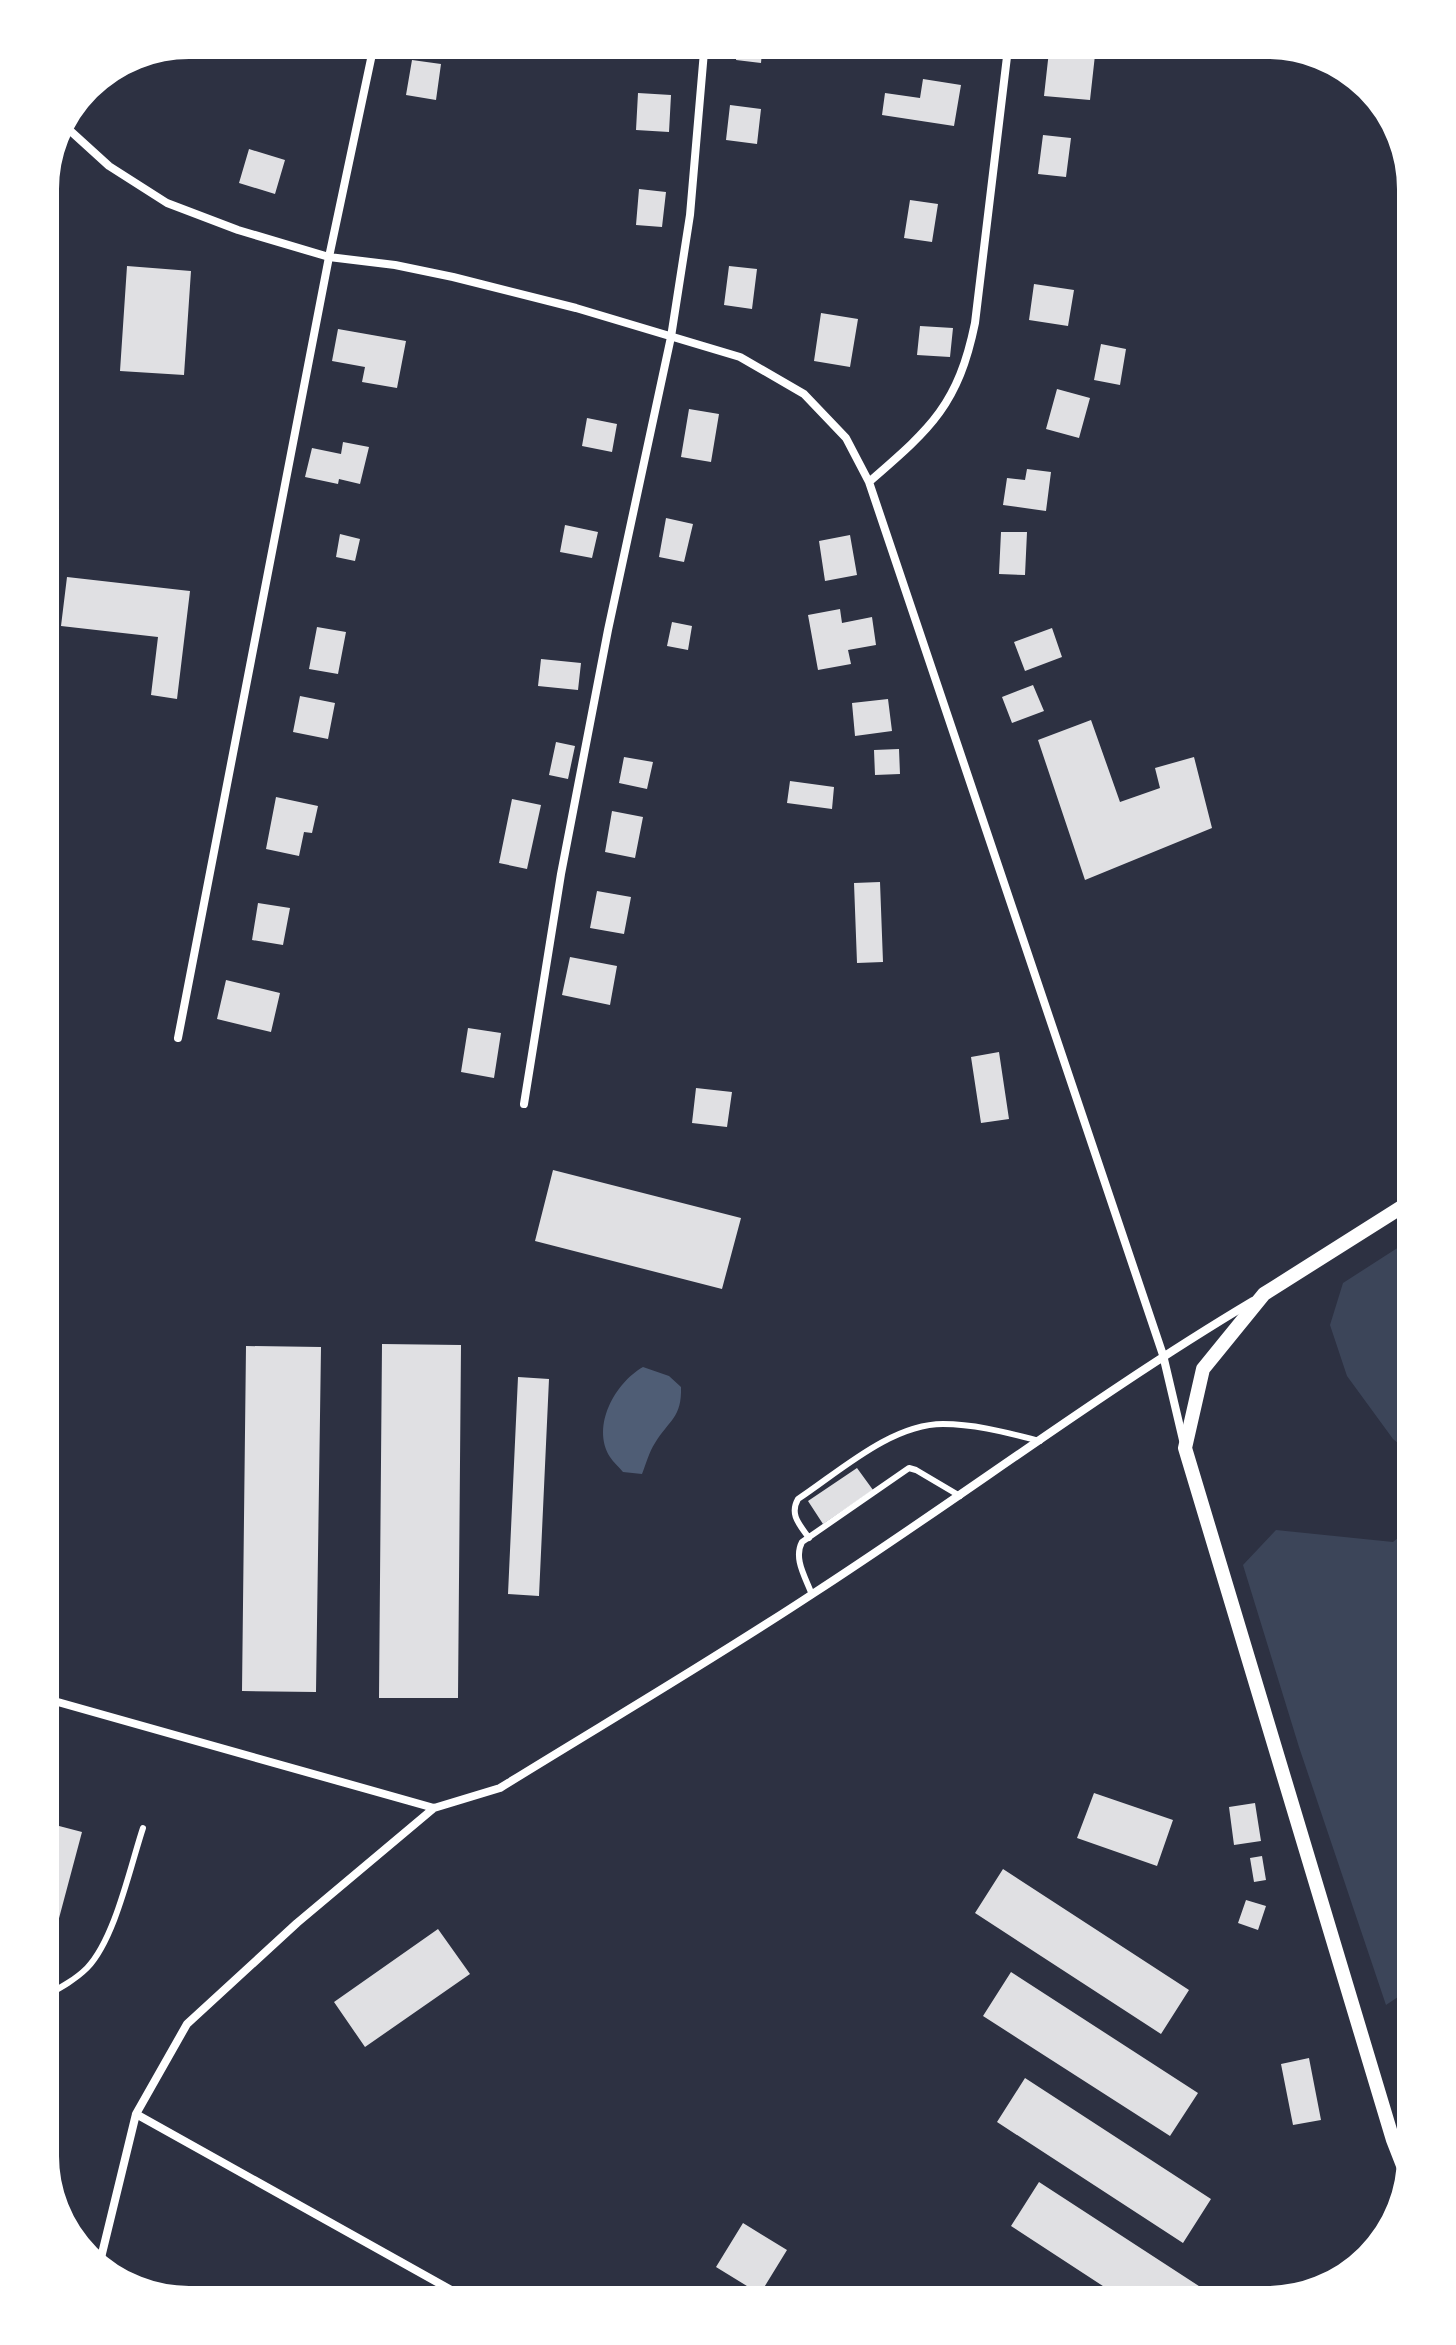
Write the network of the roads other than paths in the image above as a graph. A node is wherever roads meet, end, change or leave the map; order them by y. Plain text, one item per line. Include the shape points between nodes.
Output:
1 (372, 54) edge
2 (704, 54) edge
3 (1007, 54) edge
4 (68, 129) edge
5 (329, 257) junction
6 (671, 337) junction
7 (869, 482) junction
8 (178, 1038) dead end
9 (524, 1104) dead end
10 (1402, 1207) edge
11 (1264, 1294) junction
12 (1163, 1355) junction
13 (1040, 1441) junction
14 (1185, 1448) junction
15 (960, 1496) junction
16 (809, 1538) junction
17 (812, 1595) junction
18 (54, 1701) edge
19 (434, 1808) junction
20 (143, 1828) dead end
21 (54, 1991) edge
22 (136, 2114) junction
23 (1402, 2162) edge
24 (101, 2259) edge
25 (453, 2291) edge

1 - 5 street
2 - 6 street via 690,215
3 - 7 street via 969,355 941,412
4 - 5 street via 109,166 167,203
5 - 6 street via 453,277
5 - 8 street
6 - 7 street via 740,357 804,394 846,438
6 - 9 street via 561,874
7 - 12 street
10 - 11 street
11 - 12 street
11 - 14 street via 1203,1369
12 - 13 street
12 - 14 street
13 - 15 street
13 - 16 lane via 941,1424 902,1432 798,1499 794,1516
14 - 23 street
15 - 16 lane via 909,1468
15 - 17 street
16 - 17 lane via 798,1550 798,1560
17 - 19 street via 500,1788
18 - 19 street
19 - 22 street via 187,2024
20 - 21 lane via 98,1954 76,1978
22 - 24 street
22 - 25 street

